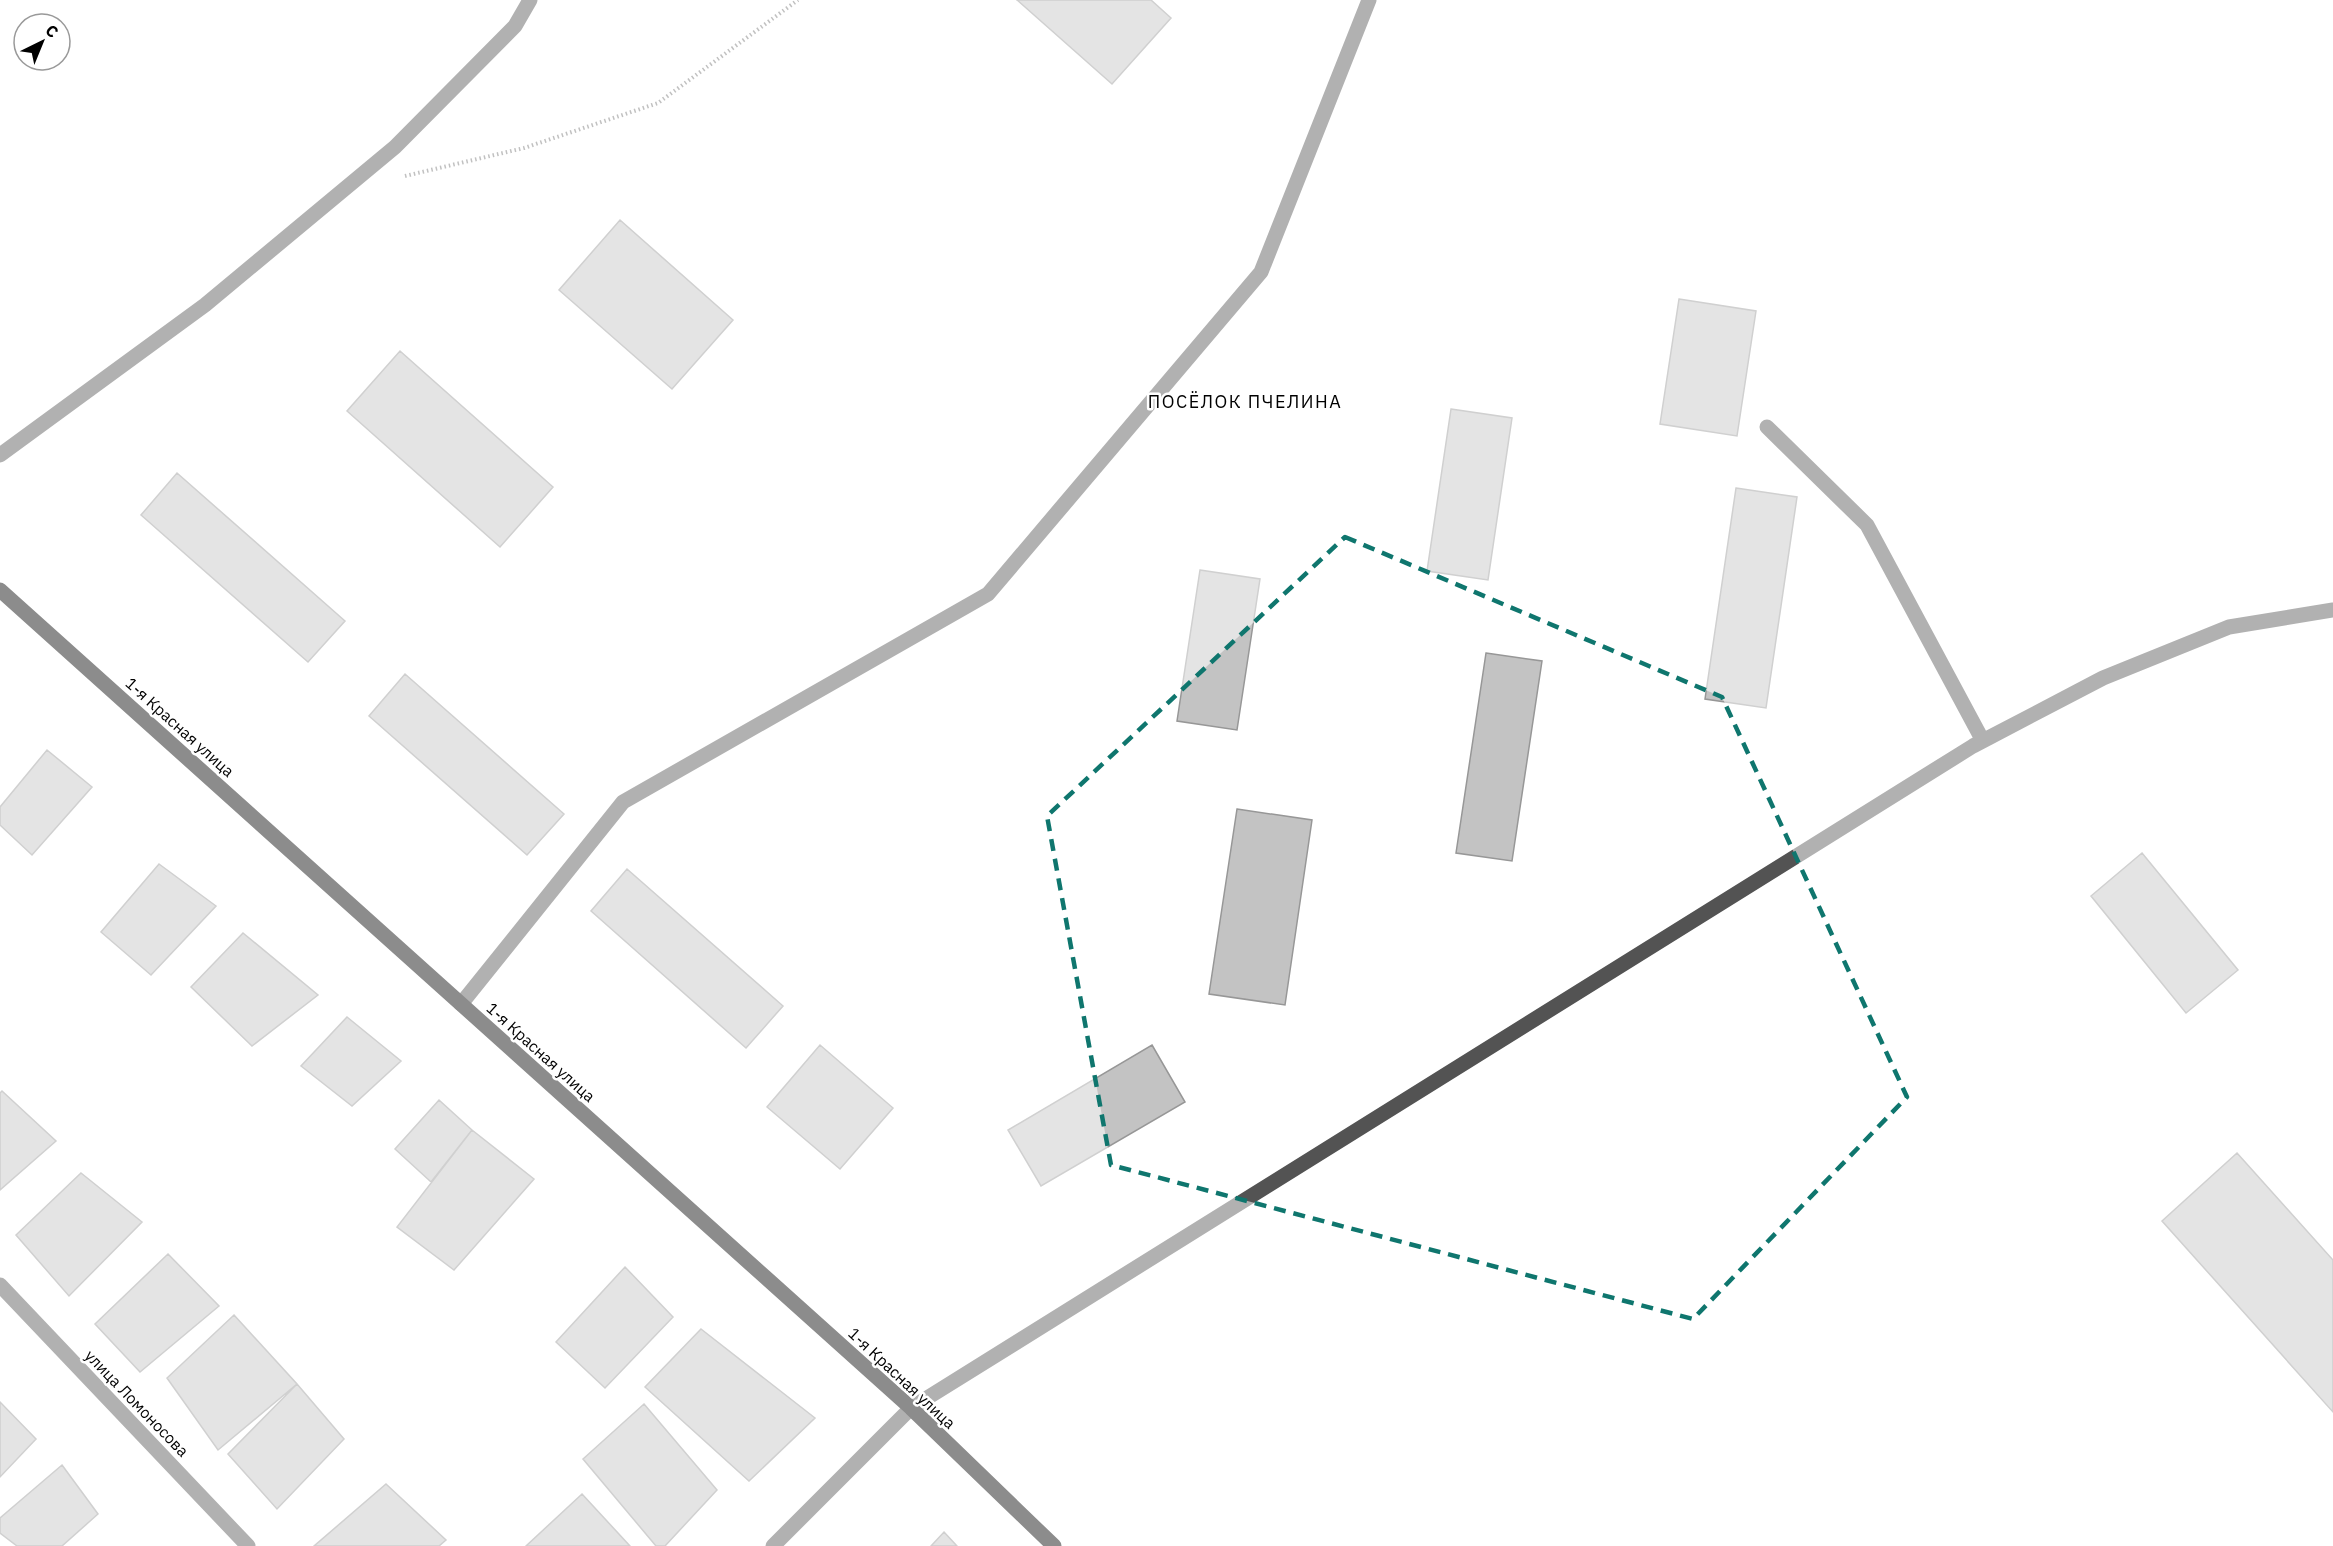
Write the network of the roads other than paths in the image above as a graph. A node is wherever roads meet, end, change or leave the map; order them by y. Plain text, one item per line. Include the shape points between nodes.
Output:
1 (530, 0) edge
2 (1369, 0) edge
3 (1767, 427) dead end
4 (0, 455) edge
5 (0, 590) edge
6 (2333, 610) edge
7 (1983, 741) junction
8 (461, 1004) junction
9 (0, 1285) edge
10 (911, 1408) junction
11 (248, 1546) edge
12 (772, 1546) edge
13 (1054, 1546) edge

1 - 4 street via 515,26 395,147 205,305
2 - 8 street via 1261,272 988,594 623,802
3 - 7 street via 1867,525
5 - 8 main road, 1-я Красная улица
6 - 7 street via 2229,627 2103,678
7 - 10 street
8 - 10 main road, 1-я Красная улица
9 - 11 street, улица Ломоносова
10 - 12 street
10 - 13 main road, 1-я Красная улица

